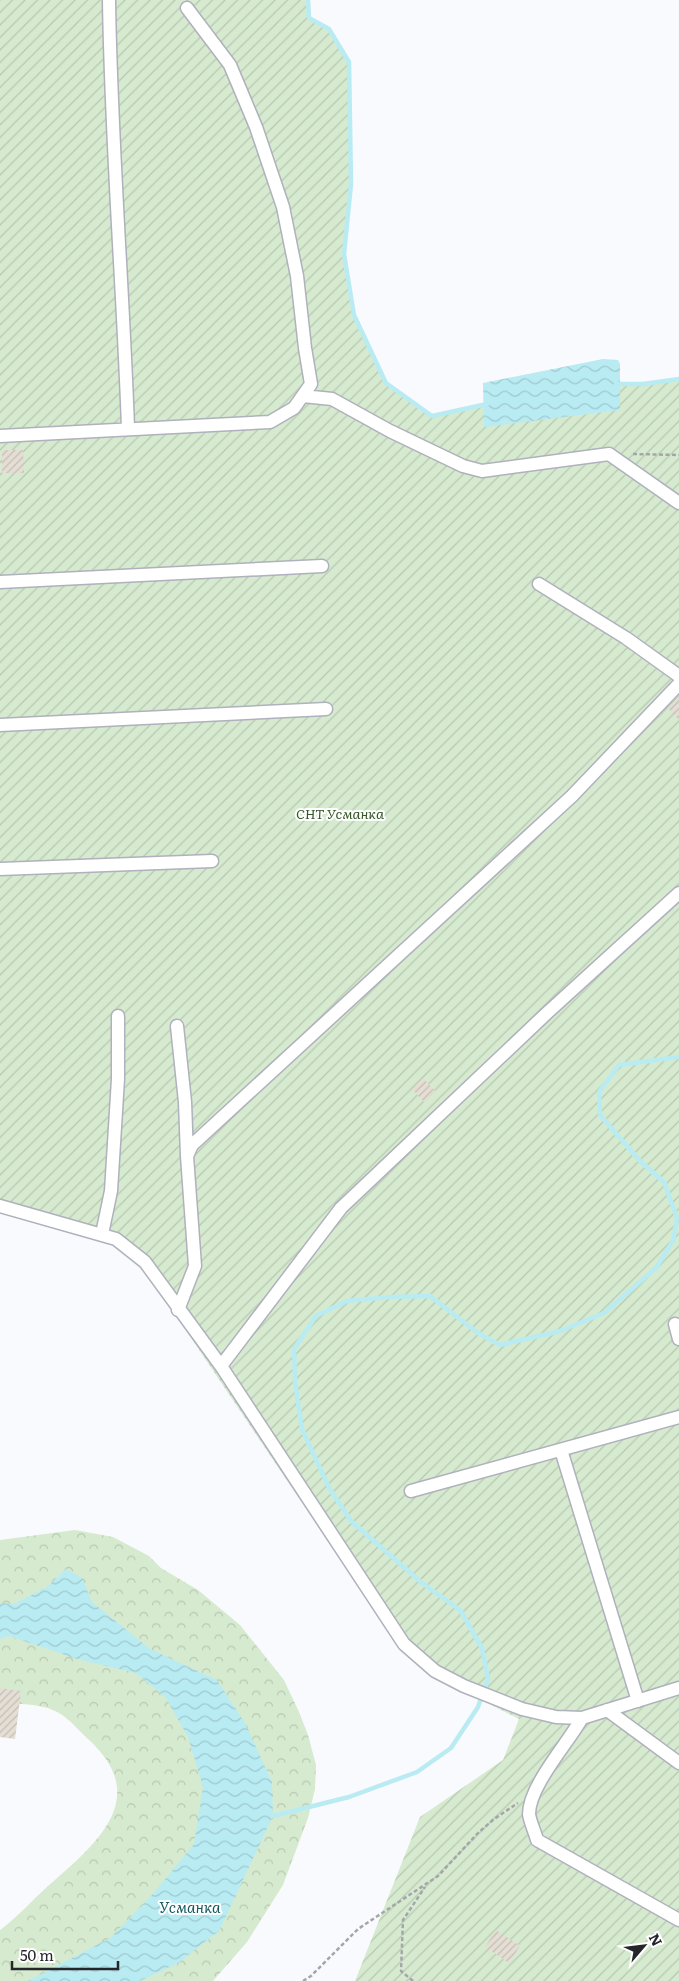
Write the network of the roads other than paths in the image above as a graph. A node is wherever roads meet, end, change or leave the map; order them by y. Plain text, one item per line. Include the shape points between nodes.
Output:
1 (109, 0) edge
2 (187, 8) dead end
3 (303, 396) junction
4 (128, 428) junction
5 (0, 436) edge
6 (679, 503) edge
7 (322, 566) dead end
8 (0, 582) edge
9 (539, 584) dead end
10 (679, 676) edge
11 (679, 684) edge
12 (326, 709) dead end
13 (0, 725) edge
14 (212, 861) dead end
15 (0, 869) edge
16 (679, 893) edge
17 (118, 1016) dead end
18 (177, 1026) dead end
19 (187, 1156) junction
20 (0, 1206) edge
21 (102, 1234) junction
22 (178, 1310) junction
23 (675, 1324) dead end
24 (679, 1339) edge
25 (220, 1366) junction
26 (679, 1417) edge
27 (561, 1450) junction
28 (411, 1491) dead end
29 (679, 1688) edge
30 (638, 1701) junction
31 (607, 1710) junction
32 (582, 1718) junction
33 (679, 1763) edge
34 (679, 1920) edge

1 - 4 street via 110,92
2 - 3 street via 230,65 256,126 283,208 297,276 311,384
3 - 4 street via 294,408 270,422
3 - 6 street via 332,399 390,431 463,466 482,471 608,454
4 - 5 street
7 - 8 street
9 - 10 street via 626,638
11 - 19 street via 572,796 274,1068 192,1145
12 - 13 street
14 - 15 street
16 - 25 street via 341,1208
17 - 21 street via 118,1079 111,1191
18 - 19 street
19 - 22 street via 195,1266
20 - 21 street
21 - 22 street via 116,1239 145,1262
22 - 25 street
23 - 24 street
25 - 32 street via 404,1644 435,1670 493,1699 556,1717
26 - 27 street
27 - 28 street
27 - 30 street
29 - 30 street
30 - 31 street
31 - 32 street
31 - 33 street
32 - 34 street via 536,1788 529,1814 537,1840

